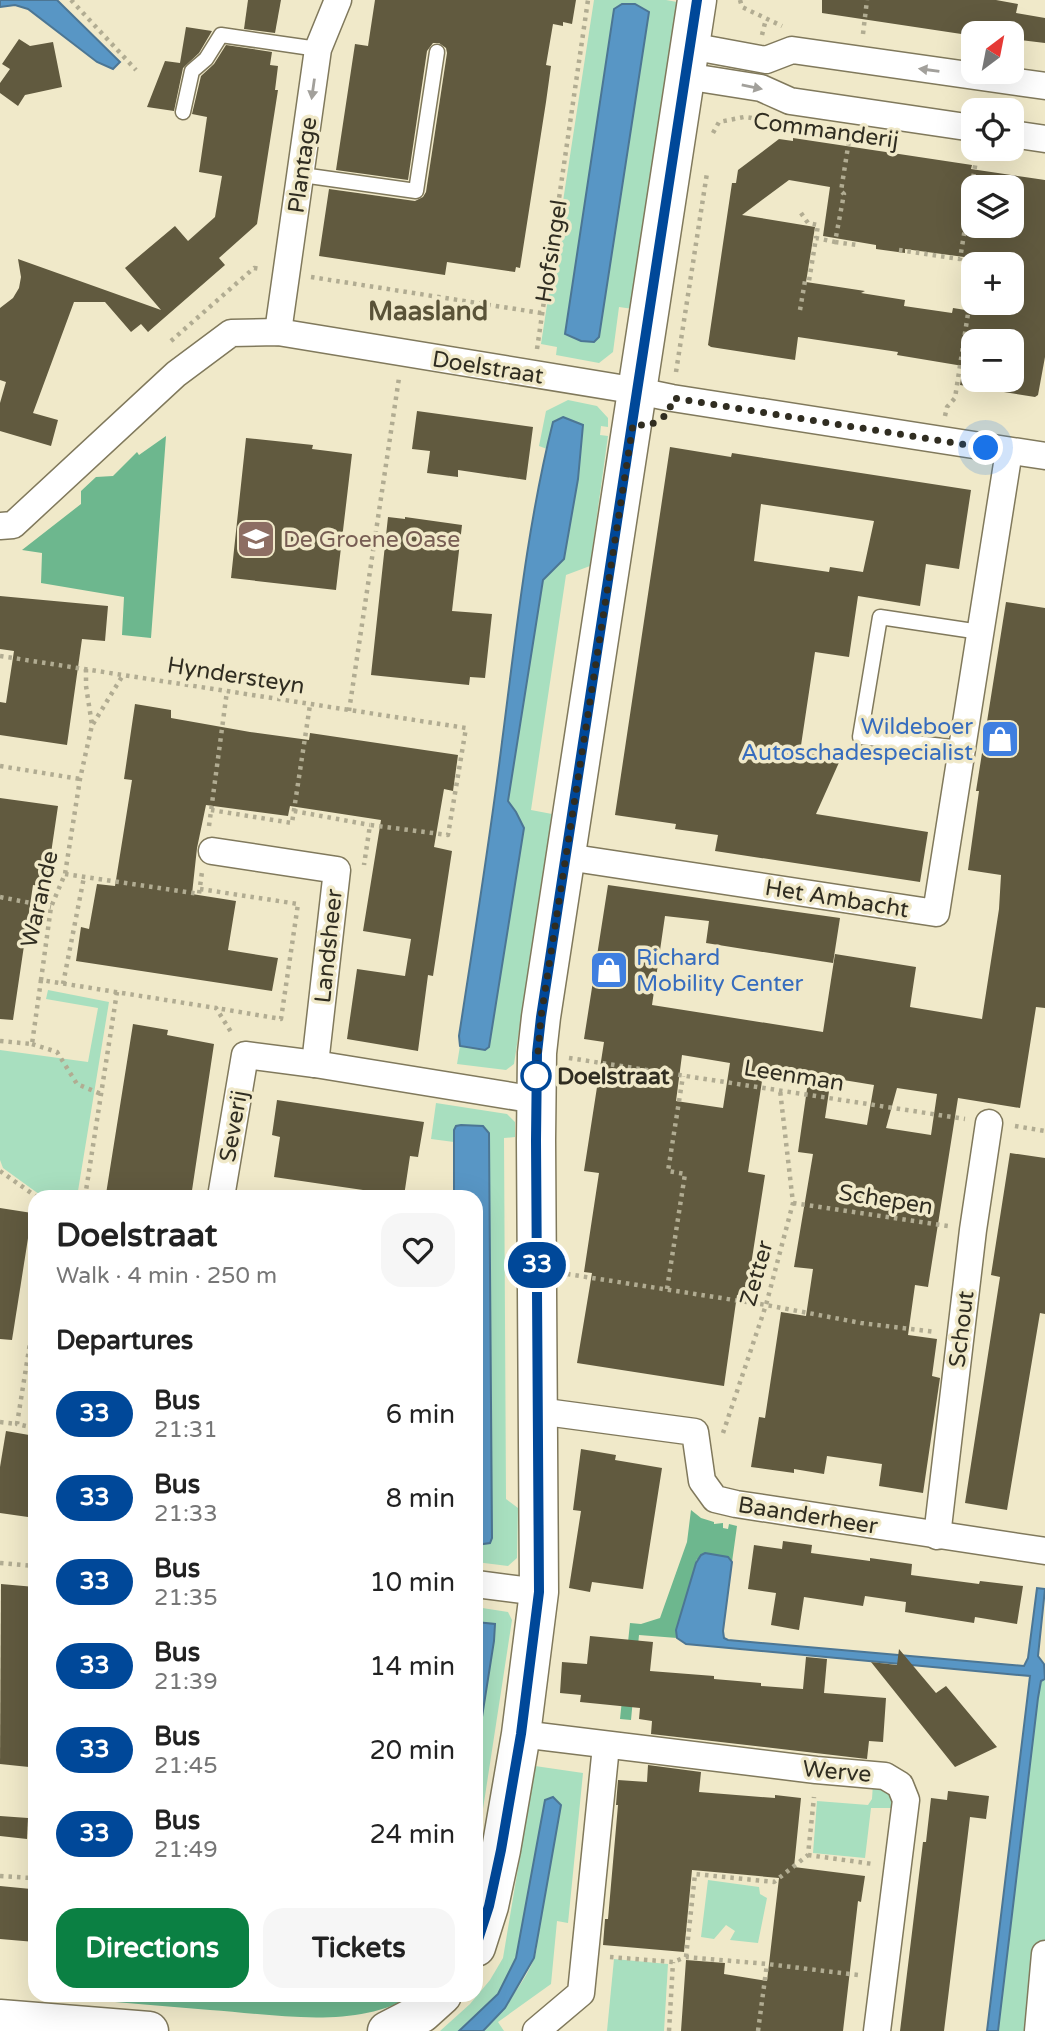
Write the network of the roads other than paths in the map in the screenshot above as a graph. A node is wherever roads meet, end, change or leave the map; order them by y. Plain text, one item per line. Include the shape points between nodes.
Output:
1 (338, 0) edge
2 (697, 0) edge
3 (318, 48) junction
4 (792, 50) junction
5 (437, 52) dead end
6 (688, 61) junction
7 (1045, 86) edge
8 (790, 101) junction
9 (183, 112) dead end
10 (1024, 136) edge
11 (1045, 139) edge
12 (961, 141) edge
13 (302, 175) junction
14 (278, 332) junction
15 (655, 394) junction
16 (1009, 452) junction
17 (1045, 456) edge
18 (0, 526) edge
19 (980, 632) junction
20 (962, 748) junction
21 (208, 851) road end
22 (567, 857) junction
23 (315, 1064) junction
24 (536, 1100) junction
25 (989, 1123) road end
26 (222, 1190) edge
27 (538, 1411) junction
28 (936, 1536) junction
29 (1045, 1551) edge
30 (483, 1585) edge
31 (539, 1592) junction
32 (521, 1734) junction
33 (606, 1746) junction
34 (483, 1925) edge
35 (1045, 1954) edge
36 (434, 2002) edge
37 (0, 2019) edge
38 (395, 2030) edge
39 (149, 2031) edge
40 (536, 2031) edge
41 (877, 2031) edge
42 (1038, 2031) edge

1 - 3 street, Plantage
2 - 6 street
3 - 9 lane via 221,35 206,59 191,71
3 -> 13 street, Plantage
4 - 6 street via 766,60
7 -> 4 street
4 - 8 street, Commanderij via 779,78
5 - 13 lane via 416,191
6 -> 8 street, Commanderij
6 - 15 street
8 - 12 street, Commanderij
10 - 11 street
13 - 14 street, Plantage
14 - 15 street, Doelstraat
14 - 18 street, Doelstraat via 230,333 176,374 13,525
15 - 16 street, Doelstraat
15 - 22 street
16 - 17 street, Doelstraat
16 - 19 street, Het Ambacht
19 - 20 street, Het Ambacht
19 - 20 lane via 880,617 860,737
20 - 22 street, Het Ambacht via 936,914
21 - 23 street, Landsheer via 337,870
22 - 24 street via 537,1053
23 - 24 street
23 - 26 street, Severij via 245,1055
24 - 27 street
25 - 28 street, Schout
27 - 28 street, Baanderheer via 695,1432 702,1481 715,1499
27 - 31 street
28 - 29 street, Baanderheer
30 - 31 street
31 - 32 street
32 - 33 street, Werve
32 - 34 street
33 - 40 street via 581,1993
33 - 41 street, Werve via 885,1776 900,1785 906,1800
35 - 42 street
36 - 38 street
37 - 39 street

